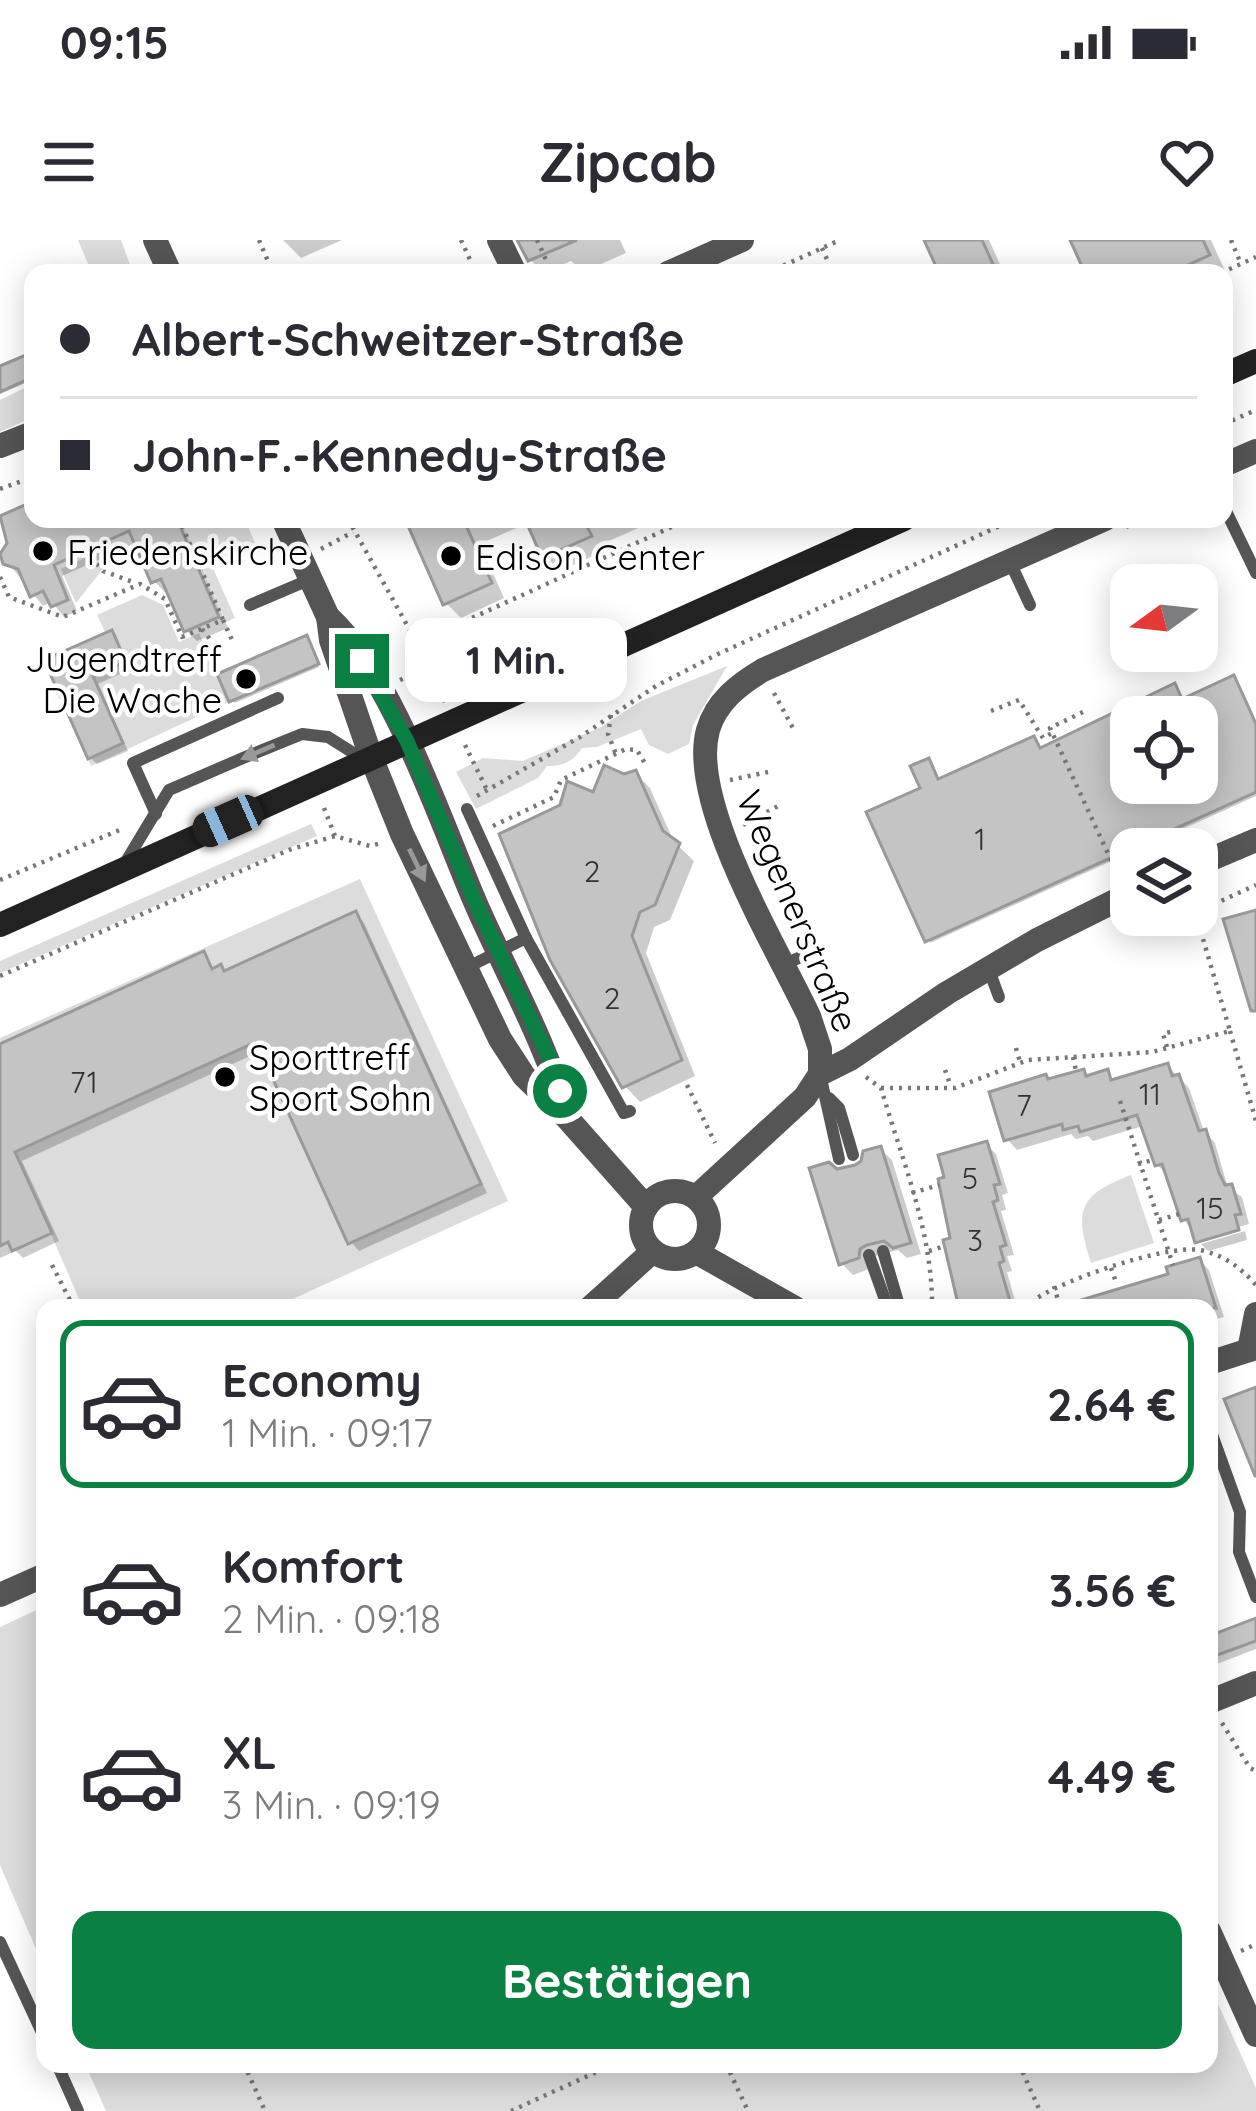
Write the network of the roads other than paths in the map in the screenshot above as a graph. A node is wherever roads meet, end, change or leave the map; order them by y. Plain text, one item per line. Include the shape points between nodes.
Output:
1 (742, 240) edge
2 (688, 264) edge
3 (1233, 526) edge
4 (287, 528) edge
5 (884, 528) edge
6 (1086, 528) edge
7 (1010, 562) junction
8 (1256, 573) edge
9 (310, 579) junction
10 (250, 605) dead end
11 (1030, 605) dead end
12 (328, 616) junction
13 (278, 698) dead end
14 (407, 741) junction
15 (368, 758) junction
16 (467, 809) dead end
17 (156, 814) junction
18 (1256, 840) edge
19 (1218, 856) edge
20 (121, 869) junction
21 (1110, 910) edge
22 (0, 925) edge
23 (526, 938) junction
24 (498, 952) junction
25 (466, 968) junction
26 (988, 968) junction
27 (999, 997) dead end
28 (825, 1086) junction
29 (630, 1111) dead end
30 (568, 1119) junction
31 (846, 1157) dead end
32 (696, 1197) junction
33 (646, 1207) junction
34 (653, 1252) junction
35 (696, 1252) junction
36 (876, 1253) dead end
37 (600, 1299) edge
38 (779, 1299) edge
39 (897, 1299) edge
40 (1256, 1314) edge
41 (1253, 1349) edge
42 (1218, 1360) edge
43 (1218, 1451) edge
44 (36, 1579) edge
45 (0, 1595) edge
46 (1256, 1597) edge
47 (1256, 1683) edge
48 (1218, 1710) edge
49 (0, 1942) edge
50 (1218, 1951) edge
51 (36, 2020) edge
52 (1256, 2036) edge
53 (61, 2073) edge
54 (78, 2111) edge

1 - 2 street
3 - 8 lane
4 - 9 street
5 - 14 main road
6 - 7 street, Wegenerstraße
7 - 11 lane
7 - 28 street, Wegenerstraße via 941,602 763,670 720,705 709,728 709,795 743,895 794,960
9 - 10 lane
9 - 12 street
12 - 14 street
12 - 15 street
13 - 17 lane via 133,764
14 - 15 main road
14 - 24 street
15 -> 17 lane via 328,737 302,734 169,790
15 - 20 main road
15 -> 25 street
16 - 23 lane
17 - 20 lane
18 - 19 street
20 - 22 main road
21 - 26 street
23 - 24 lane
23 - 29 lane via 624,1113
24 - 25 lane
24 - 30 street via 552,1064
25 - 30 street via 524,1076
26 - 27 lane
26 - 28 street via 925,1018 850,1059
28 - 31 lane via 839,1108
28 - 32 street
30 - 33 street
32 - 33 street via 672,1190
32 - 35 street via 710,1226
33 - 34 street via 640,1227
34 - 35 street via 672,1259
34 - 37 street
35 - 38 street
36 - 39 lane
40 - 41 street
41 - 42 street
43 - 46 lane via 1240,1513 1238,1552
44 - 45 street
47 - 48 street
49 - 51 lane
50 - 52 street
53 - 54 lane

